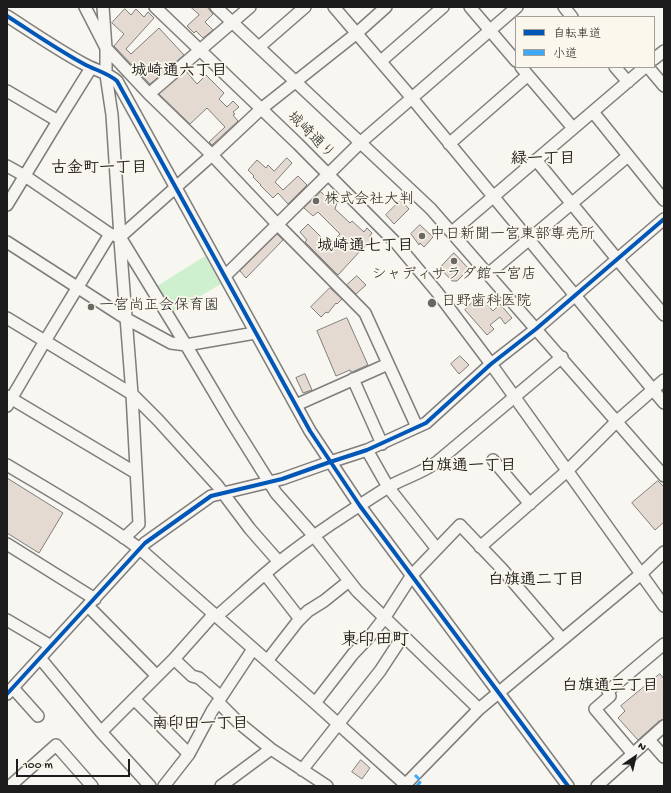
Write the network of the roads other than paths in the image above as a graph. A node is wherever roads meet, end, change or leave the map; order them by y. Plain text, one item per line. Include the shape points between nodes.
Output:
1 (85, 7) edge
2 (103, 7) edge
3 (155, 7) edge
4 (216, 7) edge
5 (250, 7) edge
6 (305, 7) edge
7 (334, 7) edge
8 (386, 7) edge
9 (443, 7) edge
10 (470, 7) edge
11 (517, 7) edge
12 (564, 7) edge
13 (7, 16) edge
14 (571, 16) edge
15 (233, 23) junction
16 (490, 31) junction
17 (357, 33) junction
18 (259, 47) junction
19 (106, 48) junction
20 (200, 49) junction
21 (664, 51) edge
22 (655, 58) edge
23 (515, 60) edge
24 (381, 61) junction
25 (91, 68) junction
26 (616, 68) edge
27 (645, 68) edge
28 (647, 68) edge
29 (524, 71) edge
30 (106, 75) junction
31 (295, 81) junction
32 (628, 82) junction
33 (664, 86) edge
34 (7, 91) edge
35 (149, 94) junction
36 (412, 97) junction
37 (261, 109) junction
38 (592, 112) junction
39 (58, 121) junction
40 (573, 128) junction
41 (360, 142) junction
42 (449, 144) junction
43 (212, 155) junction
44 (628, 156) junction
45 (536, 160) junction
46 (7, 166) edge
47 (328, 175) junction
48 (25, 176) junction
49 (176, 187) junction
50 (493, 196) junction
51 (664, 200) edge
52 (571, 204) junction
53 (7, 205) edge
54 (664, 219) edge
55 (278, 225) junction
56 (452, 232) junction
57 (115, 236) junction
58 (529, 241) junction
59 (7, 242) edge
60 (617, 260) junction
61 (488, 274) junction
62 (225, 276) junction
63 (78, 287) junction
64 (575, 296) junction
65 (663, 313) edge
66 (7, 318) edge
67 (125, 318) junction
68 (536, 329) junction
69 (255, 333) junction
70 (45, 341) junction
71 (186, 345) junction
72 (562, 357) junction
73 (388, 364) junction
74 (491, 364) junction
75 (353, 379) junction
76 (664, 380) edge
77 (652, 390) junction
78 (132, 394) junction
79 (514, 397) junction
80 (9, 400) edge
81 (664, 404) edge
82 (296, 405) junction
83 (616, 422) junction
84 (417, 427) junction
85 (382, 444) junction
86 (367, 450) junction
87 (493, 460) dead end
88 (330, 462) junction
89 (7, 465) edge
90 (567, 471) junction
91 (136, 473) junction
92 (664, 476) edge
93 (269, 482) junction
94 (388, 487) junction
95 (223, 493) junction
96 (530, 504) junction
97 (360, 506) junction
98 (314, 536) junction
99 (124, 538) junction
100 (7, 544) edge
101 (480, 547) junction
102 (140, 549) junction
103 (437, 549) junction
104 (664, 552) edge
105 (279, 562) junction
106 (265, 574) junction
107 (640, 574) junction
108 (412, 575) junction
109 (348, 580) junction
110 (91, 602) junction
111 (664, 606) edge
112 (216, 615) junction
113 (385, 617) junction
114 (300, 619) junction
115 (7, 620) edge
116 (403, 636) junction
117 (562, 640) junction
118 (664, 644) edge
119 (51, 646) junction
120 (253, 649) junction
121 (40, 658) junction
122 (174, 659) junction
123 (267, 661) junction
124 (157, 676) junction
125 (10, 691) edge
126 (498, 693) junction
127 (134, 699) junction
128 (220, 700) junction
129 (315, 703) junction
130 (479, 709) junction
131 (38, 716) dead end
132 (338, 724) junction
133 (664, 726) edge
134 (101, 732) junction
135 (649, 740) junction
136 (271, 749) junction
137 (189, 754) junction
138 (633, 754) junction
139 (664, 757) edge
140 (302, 770) junction
141 (322, 785) edge
142 (10, 786) edge
143 (92, 786) edge
144 (150, 786) edge
145 (164, 786) edge
146 (221, 786) edge
147 (405, 786) edge
148 (568, 786) edge
149 (597, 786) edge

1 - 19 street
2 - 19 street
3 - 20 street, 城崎通り
4 - 15 street
5 - 15 street
6 - 18 street
7 - 17 street
8 - 17 street
9 - 24 street
10 - 16 street
11 - 16 street
12 - 14 street
13 - 25 street
15 - 18 street
15 - 20 street
16 - 23 street
16 - 36 street
17 - 24 street
17 - 31 street
18 - 31 street
19 - 30 street
19 - 35 street
20 - 35 street
20 - 37 street, 城崎通り
21 - 22 street
24 - 36 street
25 - 30 street
25 - 39 street
26 - 32 street
27 - 32 street
28 - 33 street
29 - 40 street
29 - 42 street
30 - 49 street via 117,81
30 - 57 street via 112,115
31 - 37 street
31 - 41 street
32 - 38 street
34 - 39 street
35 - 43 street
36 - 41 street
36 - 42 street
37 - 43 street
37 - 47 street, 城崎通り
38 - 40 street
38 - 44 street
39 - 48 street
40 - 45 street
41 - 47 street
41 - 56 street via 432,209
42 - 50 street
43 - 49 street
43 - 55 street
44 - 51 street
44 - 52 street
45 - 50 street
45 - 52 street
46 - 48 street
47 - 55 street
47 - 74 street, 城崎通り via 397,244
48 - 53 street
48 - 57 street
49 - 57 street
49 - 62 street
50 - 56 street
50 - 58 street
52 - 58 street
52 - 60 street
54 - 60 street
55 - 62 street
55 - 73 street via 365,313
56 - 61 street
57 - 63 street
57 - 67 street
57 - 71 street
58 - 61 street
58 - 64 street
59 - 63 street
60 - 64 street
60 - 65 street
61 - 68 street
62 - 69 street
63 - 67 street
63 - 70 street
64 - 68 street
64 - 77 street
66 - 70 street
67 - 71 street via 171,343
67 - 78 street
68 - 72 street
68 - 74 street
69 - 71 street
69 - 82 street
70 - 78 street
70 - 80 street
71 - 93 street
72 - 79 street
72 - 83 street
73 - 75 street
73 - 84 street
74 - 79 street, 城崎通り
74 - 84 street via 426,423
75 - 82 street
75 - 85 street
76 - 77 street
77 - 81 street
77 - 83 street
78 - 91 street
78 - 95 street
79 - 90 street, 城崎通り
79 - 94 street via 426,470
80 - 91 street
82 - 88 street
83 - 90 street
83 - 92 street
84 - 85 street
85 - 86 street
86 - 88 street
86 - 94 street
87 - 96 street
88 - 93 street
88 - 97 street
89 - 99 street
90 - 96 street
90 - 107 street, 城崎通り
91 - 99 street via 139,524
93 - 95 street
93 - 98 street
94 - 97 street
94 - 103 street
95 - 102 street via 211,496
95 - 105 street
96 - 101 street
97 - 98 street
97 - 108 street
98 - 105 street
98 - 109 street
99 - 102 street
100 - 110 street
101 - 103 street via 460,524
101 - 117 street
102 - 110 street
102 - 112 street
103 - 108 street
104 - 107 street
105 - 106 street
106 - 112 street
106 - 114 street
107 - 111 street, 城崎通り
107 - 117 street
108 - 113 street
108 - 126 street
109 - 113 street
109 - 114 street
110 - 119 street
110 - 124 street
112 - 120 street
112 - 122 street
113 - 116 street
113 - 129 street
114 - 123 street
115 - 119 street
116 - 130 street
116 - 132 street via 380,671
117 - 126 street
118 - 138 street via 608,691 610,696 596,709
119 - 121 street
120 - 123 street
120 - 128 street
121 - 125 street
121 - 134 street
122 - 124 street
122 - 128 street via 192,676 199,678
123 - 129 street
124 - 127 street
125 - 131 street
126 - 130 street
126 - 148 street
127 - 134 street
127 - 137 street
128 - 136 street via 239,723
128 - 137 street
129 - 132 street
130 - 147 street
132 - 140 street
132 - 147 street
133 - 135 street
134 - 144 street
135 - 138 street
135 - 139 street
136 - 140 street
136 - 146 street
137 - 145 street
138 - 149 street
140 - 141 street
142 - 143 street via 56,745

